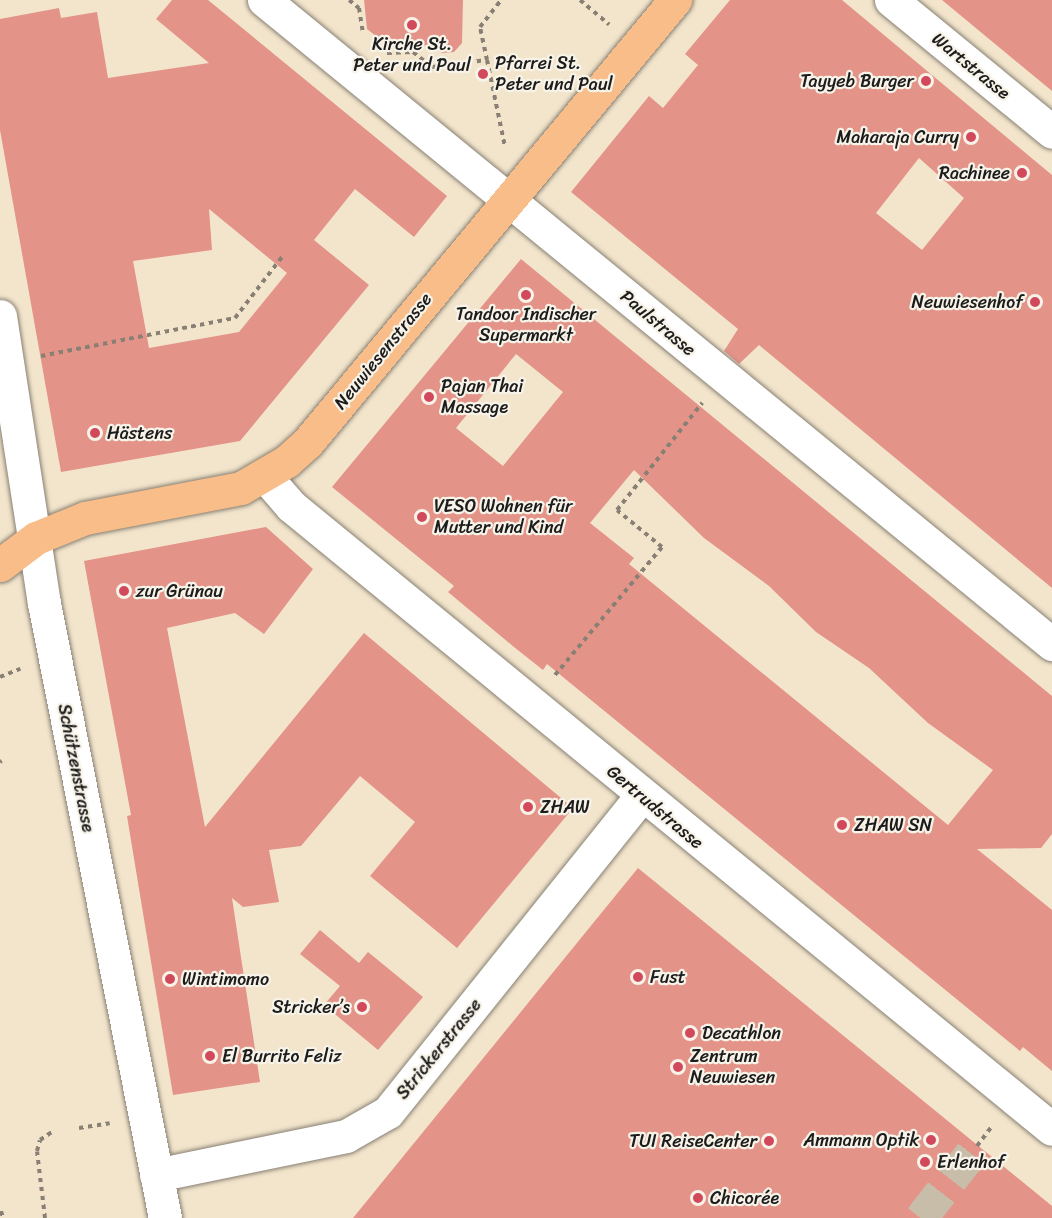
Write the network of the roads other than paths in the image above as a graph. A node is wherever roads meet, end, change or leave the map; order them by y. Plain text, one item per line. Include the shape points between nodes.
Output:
1 (264, 0) edge
2 (675, 0) edge
3 (891, 0) edge
4 (1052, 132) edge
5 (508, 198) junction
6 (0, 316) edge
7 (266, 476) junction
8 (36, 538) junction
9 (0, 565) edge
10 (1052, 644) edge
11 (641, 796) junction
12 (1052, 1129) edge
13 (156, 1175) junction
14 (165, 1218) edge

1 - 5 street, Paulstrasse
2 - 5 main road, Neuwiesenstrasse
3 - 4 street, Wartstrasse
5 - 7 main road, Neuwiesenstrasse via 308,442
5 - 10 street, Paulstrasse
6 - 8 street, Schützenstrasse
7 - 8 main road, Neuwiesenstrasse via 241,488 84,518
7 - 11 street, Gertrudstrasse via 291,506
8 - 9 main road, Neuwiesenstrasse
8 - 13 street, Schützenstrasse via 53,648
11 - 12 street, Gertrudstrasse
11 - 13 street, Strickerstrasse via 388,1112 346,1136
13 - 14 street, Schützenstrasse

